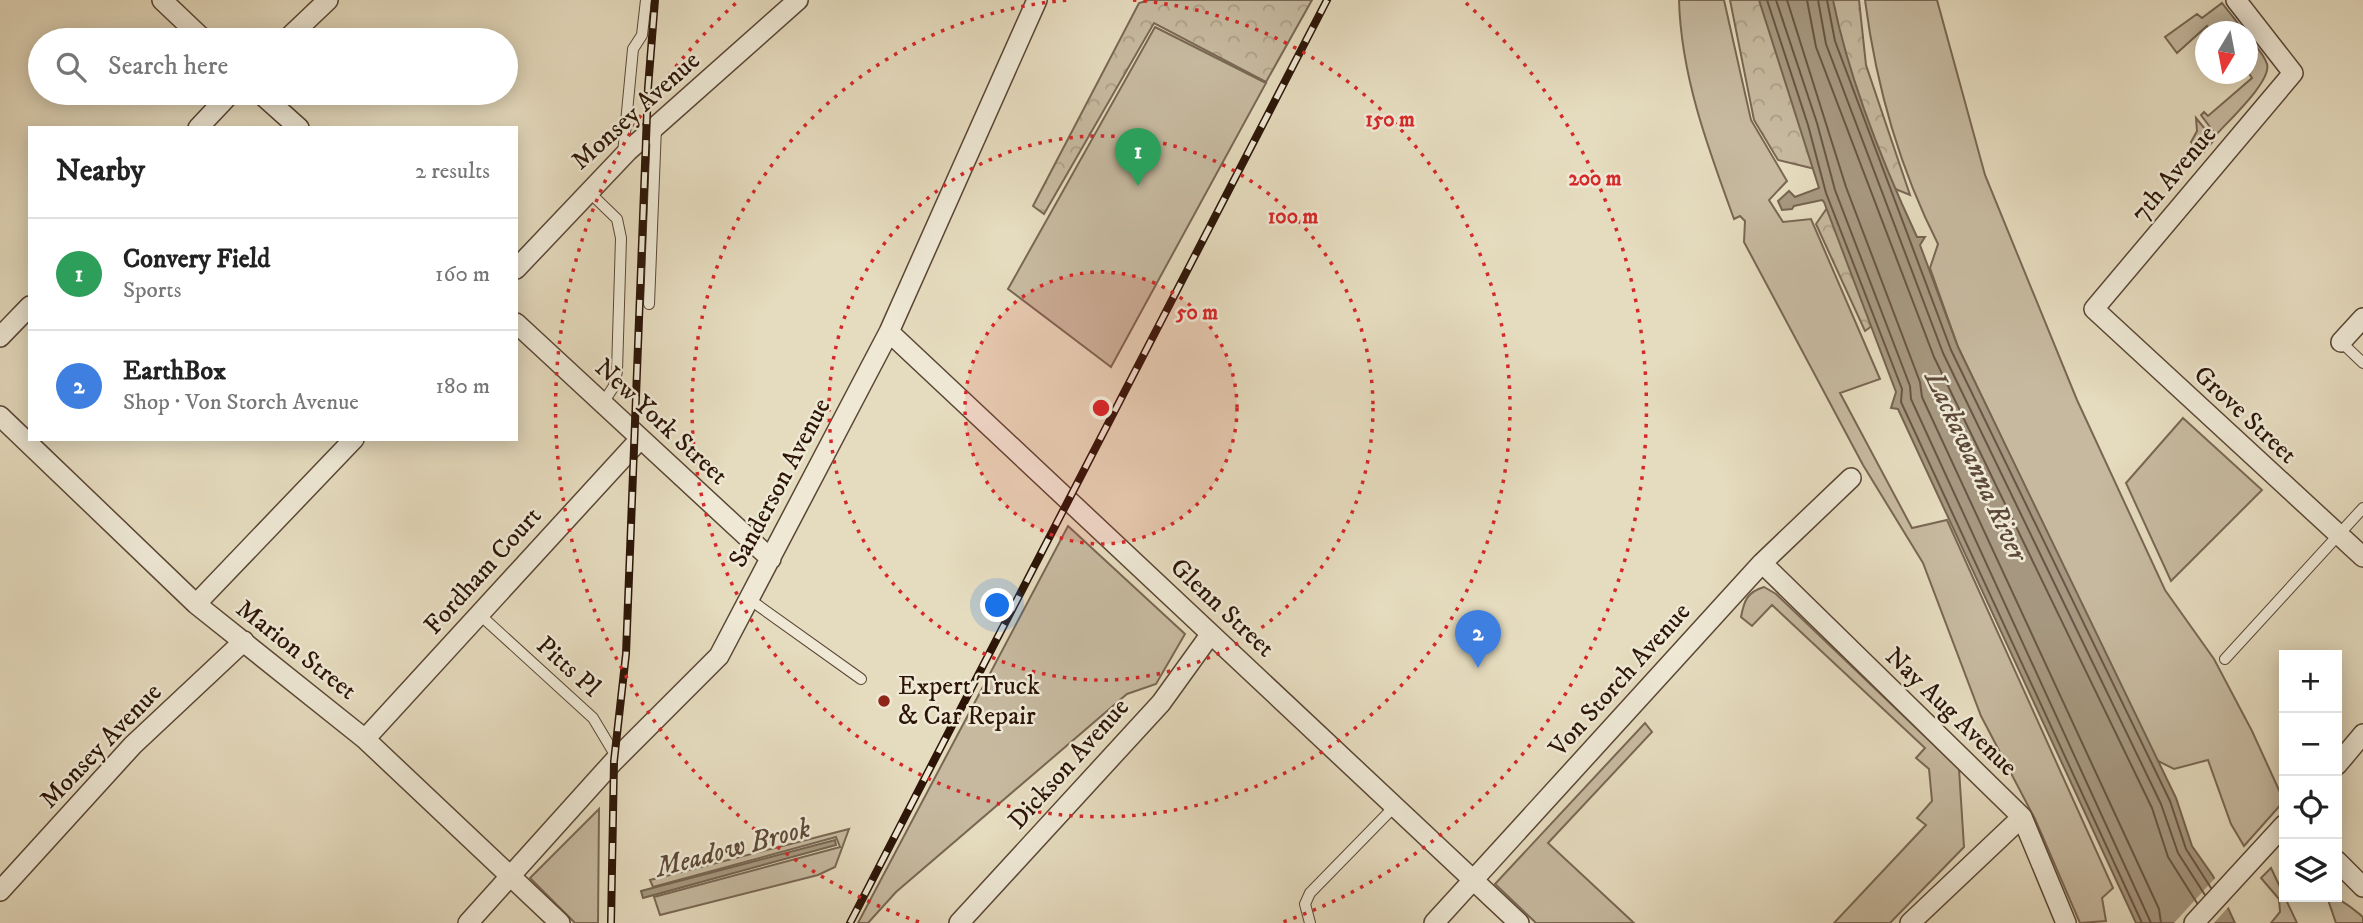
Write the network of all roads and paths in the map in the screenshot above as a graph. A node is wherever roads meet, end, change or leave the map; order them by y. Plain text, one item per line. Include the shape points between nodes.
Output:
1 (162, 0) edge
2 (328, 0) edge
3 (646, 0) edge
4 (798, 0) edge
5 (1037, 0) edge
6 (2235, 0) edge
7 (191, 28) edge
8 (299, 28) edge
9 (220, 105) edge
10 (273, 105) edge
11 (200, 126) edge
12 (297, 126) edge
13 (656, 127) junction
14 (623, 156) junction
15 (587, 190) junction
16 (518, 267) edge
17 (649, 304) dead end
18 (28, 308) edge
19 (2094, 309) joint
20 (2363, 318) edge
21 (518, 325) edge
22 (889, 332) junction
23 (0, 337) edge
24 (2341, 342) joint
25 (2363, 363) edge
26 (603, 403) junction
27 (0, 416) edge
28 (640, 439) junction
29 (352, 441) edge
30 (1852, 478) dead end
31 (2363, 508) edge
32 (2337, 534) junction
33 (2363, 557) edge
34 (771, 559) junction
35 (1762, 563) junction
36 (749, 599) junction
37 (196, 604) junction
38 (479, 614) junction
39 (1210, 635) junction
40 (244, 641) junction
41 (2225, 659) dead end
42 (861, 679) dead end
43 (2363, 734) edge
44 (365, 739) junction
45 (618, 758) junction
46 (2342, 759) edge
47 (1394, 807) junction
48 (2022, 817) junction
49 (2279, 831) edge
50 (2342, 866) edge
51 (511, 877) junction
52 (1472, 882) junction
53 (2363, 887) edge
54 (0, 891) edge
55 (468, 923) edge
56 (560, 923) edge
57 (959, 923) edge
58 (1310, 923) edge
59 (1434, 923) edge
60 (1519, 923) edge
61 (1910, 923) edge
62 (2066, 923) edge
63 (2194, 923) edge

1 - 7 street
2 - 8 street
3 - 14 lane via 642,34 633,50
4 - 13 street, Monsey Avenue
5 - 22 street, Sanderson Avenue
6 - 19 street, 7th Avenue via 2293,73
9 - 11 street
10 - 12 street
13 - 14 street, Monsey Avenue
13 - 17 lane
14 - 15 street, Monsey Avenue
15 - 16 street, Monsey Avenue
15 - 26 lane via 617,219 621,238 617,370
18 - 23 street
19 - 32 street, Grove Street
20 - 24 street
21 - 26 street, New York Street
22 - 34 street, Sanderson Avenue
22 - 39 street, Glenn Street
24 - 25 lane
26 - 28 street, New York Street
27 - 37 street, Marion Street
28 - 34 street, New York Street
28 - 38 street, Fordham Court
29 - 37 street
30 - 35 street, Von Storch Avenue
31 - 32 lane
32 - 33 street, Grove Street
32 - 41 lane
34 - 36 street, Sanderson Avenue
35 - 48 street, Nay Aug Avenue
35 - 52 street, Von Storch Avenue
36 - 42 lane
36 - 45 street, Sanderson Avenue via 719,656
37 - 40 street, Marion Street
38 - 44 street, Fordham Court
38 - 45 lane, Pitts Pl via 593,718
39 - 47 street, Glenn Street
39 - 57 street, Dickson Avenue via 1161,703
40 - 44 street, Marion Street
40 - 54 street, Monsey Avenue via 133,745
43 - 46 street
44 - 51 street, Marion Street
45 - 51 street, Sanderson Avenue
47 - 52 street, Glenn Street
47 - 58 lane via 1310,893 1305,904
48 - 61 street
48 - 62 street, Nay Aug Avenue
49 - 63 street
50 - 53 street
51 - 55 street, Sanderson Avenue
51 - 56 street, Marion Street
52 - 59 street, Von Storch Avenue
52 - 60 street, Glenn Street

